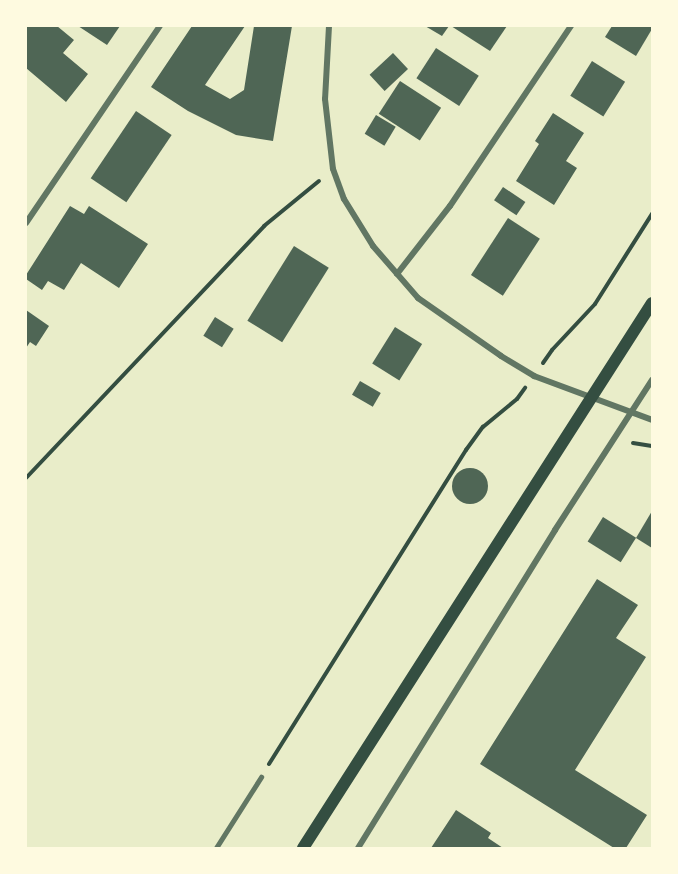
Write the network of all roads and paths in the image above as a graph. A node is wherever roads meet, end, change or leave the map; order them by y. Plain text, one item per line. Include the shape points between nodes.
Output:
1 (160, 26) edge
2 (329, 26) edge
3 (571, 26) edge
4 (333, 170) junction
5 (652, 214) edge
6 (26, 224) edge
7 (397, 274) junction
8 (652, 303) edge
9 (534, 376) junction
10 (652, 380) edge
11 (590, 398) junction
12 (632, 412) junction
13 (652, 420) edge
14 (26, 478) edge
15 (261, 777) joint
16 (216, 849) edge
17 (303, 849) edge
18 (358, 849) edge

1 - 6 street
2 - 4 street via 325,99
3 - 7 street via 439,222
4 - 7 street via 357,222
4 - 14 path via 264,226
5 - 9 path via 595,304 552,350
7 - 9 street via 440,315
8 - 11 main road
9 - 11 street
9 - 15 path via 517,399 483,427 466,450
10 - 12 street
11 - 12 street
11 - 17 main road
12 - 13 street
12 - 18 street
15 - 16 lane

